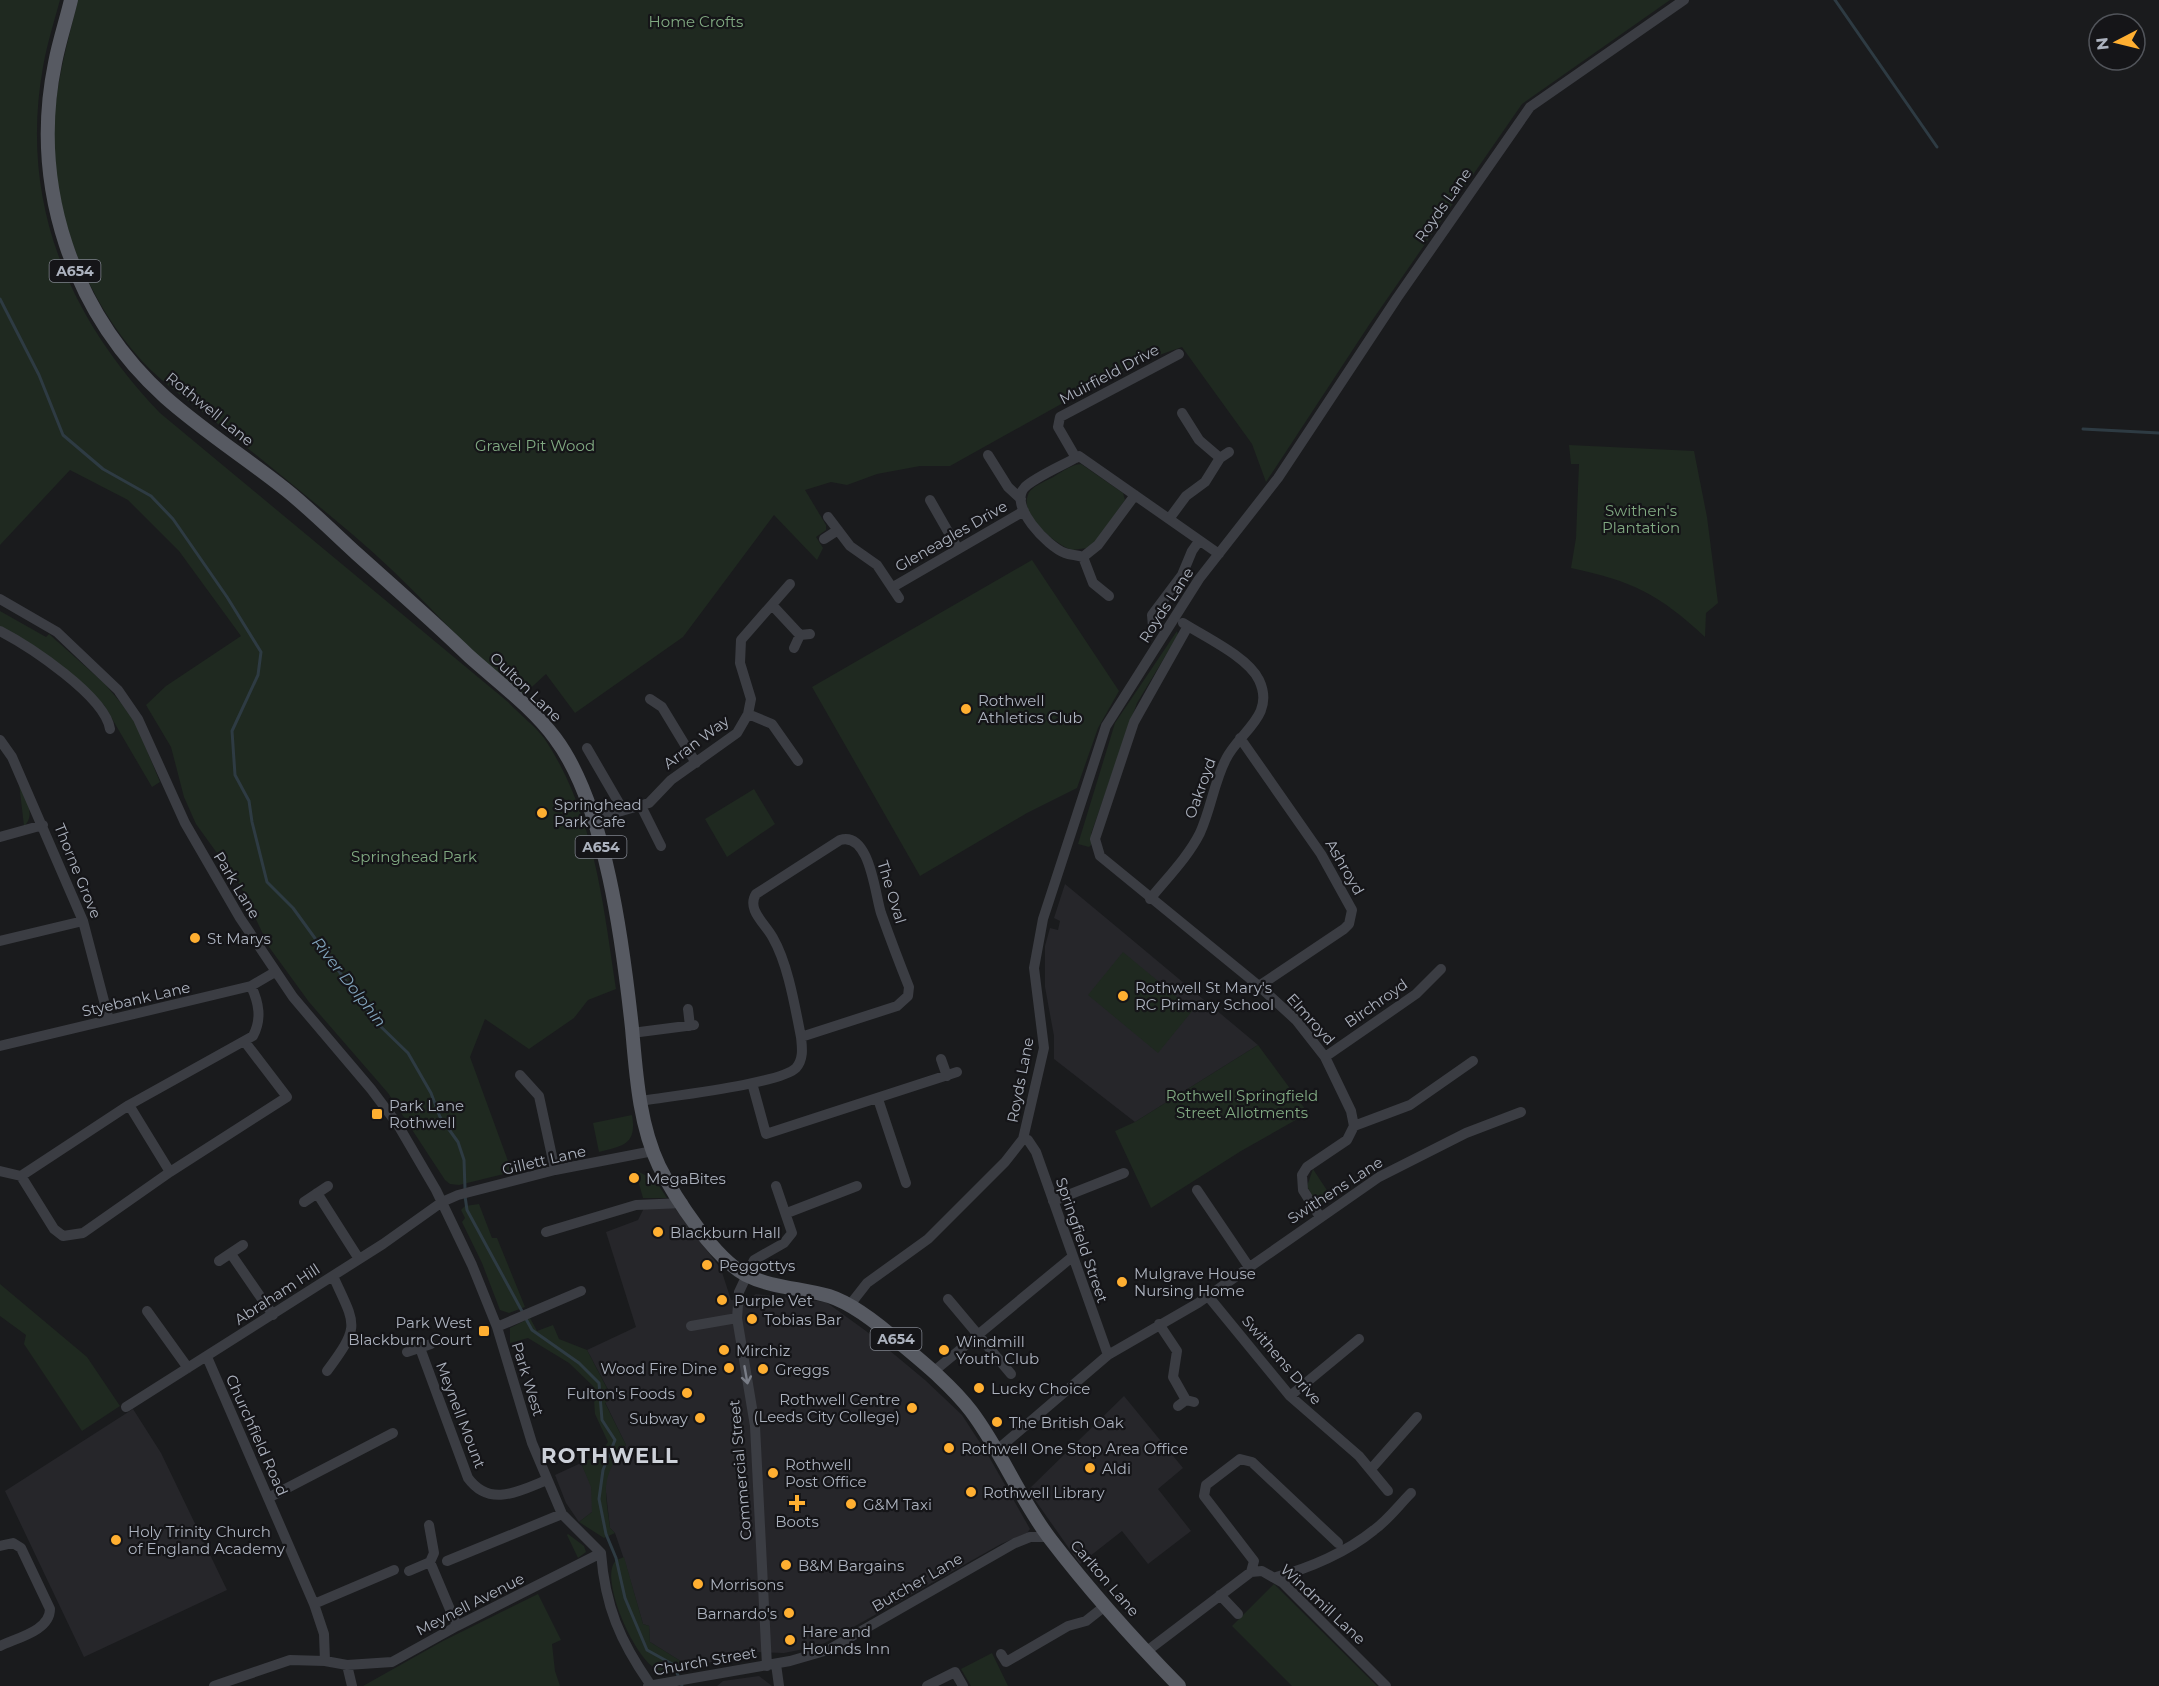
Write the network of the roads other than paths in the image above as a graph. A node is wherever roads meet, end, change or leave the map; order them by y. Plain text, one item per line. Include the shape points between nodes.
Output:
1 (71, 0) edge
2 (1684, 0) edge
3 (1179, 354) dead end
4 (1182, 413) dead end
5 (988, 455) dead end
6 (1076, 458) junction
7 (261, 471) joint
8 (1135, 495) junction
9 (1021, 499) junction
10 (930, 500) dead end
11 (1024, 512) junction
12 (828, 517) dead end
13 (1169, 519) junction
14 (838, 530) junction
15 (824, 539) dead end
16 (1199, 541) junction
17 (958, 549) junction
18 (1219, 554) junction
19 (1083, 557) junction
20 (790, 584) dead end
21 (893, 587) junction
22 (1109, 596) dead end
23 (899, 598) dead end
24 (0, 599) edge
25 (773, 606) junction
26 (1175, 618) junction
27 (1153, 626) dead end
28 (1188, 626) junction
29 (0, 631) edge
30 (794, 648) dead end
31 (650, 699) dead end
32 (748, 714) junction
33 (110, 729) dead end
34 (1240, 738) junction
35 (0, 740) edge
36 (587, 748) dead end
37 (798, 762) dead end
38 (696, 763) junction
39 (641, 806) junction
40 (623, 810) junction
41 (594, 819) junction
42 (43, 825) junction
43 (0, 837) edge
44 (651, 852) dead end
45 (1097, 852) joint
46 (1150, 899) junction
47 (83, 921) junction
48 (0, 941) edge
49 (1441, 969) dead end
50 (275, 972) junction
51 (251, 986) junction
52 (1259, 986) junction
53 (688, 1009) dead end
54 (109, 1020) junction
55 (632, 1033) junction
56 (801, 1037) junction
57 (245, 1042) junction
58 (0, 1046) edge
59 (1325, 1057) junction
60 (941, 1059) dead end
61 (1473, 1061) dead end
62 (520, 1074) dead end
63 (752, 1083) junction
64 (878, 1099) junction
65 (641, 1101) junction
66 (129, 1105) junction
67 (1521, 1113) dead end
68 (1354, 1126) junction
69 (1023, 1139) junction
70 (653, 1151) junction
71 (555, 1170) junction
72 (0, 1171) edge
73 (170, 1172) junction
74 (1124, 1173) dead end
75 (21, 1176) junction
76 (906, 1183) dead end
77 (328, 1186) dead end
78 (776, 1186) dead end
79 (857, 1186) dead end
80 (1197, 1190) dead end
81 (317, 1193) junction
82 (1053, 1201) junction
83 (304, 1202) dead end
84 (442, 1202) junction
85 (683, 1203) junction
86 (787, 1213) junction
87 (1320, 1217) junction
88 (546, 1233) dead end
89 (243, 1245) dead end
90 (231, 1254) junction
91 (1072, 1257) junction
92 (359, 1259) junction
93 (219, 1261) dead end
94 (1249, 1267) junction
95 (746, 1275) junction
96 (333, 1276) junction
97 (581, 1291) dead end
98 (1208, 1296) junction
99 (948, 1299) dead end
100 (849, 1306) junction
101 (147, 1311) dead end
102 (273, 1315) junction
103 (736, 1318) junction
104 (1159, 1324) junction
105 (691, 1326) dead end
106 (497, 1327) junction
107 (979, 1335) junction
108 (1359, 1340) dead end
109 (407, 1352) dead end
110 (1108, 1355) junction
111 (207, 1357) junction
112 (188, 1368) junction
113 (327, 1371) dead end
114 (933, 1372) junction
115 (1011, 1374) dead end
116 (1290, 1396) junction
117 (1186, 1403) dead end
118 (126, 1407) dead end
119 (1417, 1417) dead end
120 (393, 1433) dead end
121 (997, 1450) junction
122 (1371, 1469) junction
123 (547, 1479) junction
124 (1388, 1491) dead end
125 (1411, 1493) dead end
126 (268, 1498) junction
127 (1221, 1501) dead end
128 (1212, 1508) junction
129 (562, 1514) junction
130 (429, 1525) dead end
131 (1048, 1537) junction
132 (1338, 1543) dead end
133 (0, 1546) edge
134 (601, 1553) junction
135 (452, 1555) dead end
136 (430, 1562) junction
137 (393, 1570) dead end
138 (409, 1571) dead end
139 (1251, 1572) junction
140 (1276, 1577) junction
141 (1220, 1596) junction
142 (314, 1604) junction
143 (1105, 1606) junction
144 (1238, 1614) dead end
145 (457, 1626) junction
146 (0, 1647) edge
147 (1147, 1651) junction
148 (1001, 1654) dead end
149 (325, 1661) junction
150 (347, 1665) junction
151 (772, 1665) junction
152 (709, 1680) edge
153 (1172, 1684) edge
154 (649, 1685) edge
155 (213, 1686) edge
156 (352, 1686) edge
157 (779, 1686) edge
158 (927, 1686) edge
159 (963, 1686) edge
160 (1386, 1686) edge

1 - 7 main road, Rothwell Lane / A654 via 54,66 48,125 50,181 60,231 77,276 128,358 165,396
2 - 18 street, Royds Lane via 1530,107 1278,478
3 - 6 street, Muirfield Drive via 1063,415 1053,424
4 - 13 street via 1199,440 1224,455 1205,482 1186,496
5 - 9 street via 1008,487
6 - 8 street via 1079,456
6 - 9 street via 1025,487
7 - 41 main road, Oulton Lane / A654 via 539,720 569,759
8 - 13 street
8 - 19 street via 1098,545
9 - 11 street
10 - 17 street
11 - 17 street, Gleneagles Drive
11 - 19 street via 1050,544 1064,553
12 - 14 street, Gleneagles Drive
13 - 16 street
14 - 15 street
14 - 21 street, Gleneagles Drive via 850,546 877,565
16 - 18 street
16 - 27 street via 1182,575 1152,615
17 - 21 street, Gleneagles Drive
18 - 26 street, Royds Lane
19 - 22 street via 1093,583
20 - 25 street, Arran Way
21 - 23 street, Gleneagles Drive
24 - 50 street, Park Lane via 57,632 118,690 138,719 198,849
25 - 30 street via 805,635
25 - 32 street, Arran Way via 741,640 740,663 751,699
26 - 28 street, Oakroyd
26 - 69 street, Royds Lane via 1106,726 1043,919 1034,968 1044,1048
28 - 34 street, Oakroyd via 1251,667 1260,681 1264,698 1261,714
28 - 45 street, Royds Lane via 1143,702 1125,743 1095,839
29 - 33 street via 72,681 106,715
31 - 38 street via 667,704
32 - 37 street via 772,724
32 - 38 street, Arran Way via 737,733
34 - 46 street, Oakroyd via 1221,768 1200,832
34 - 52 street, Ashroyd via 1321,854 1352,910 1344,929
35 - 42 street, Thorne Grove via 7,747
36 - 40 street
38 - 39 street, Arran Way
39 - 40 street, Arran Way
39 - 44 street via 664,845
40 - 41 street, Arran Way
41 - 55 main road, Oulton Lane / A654 via 612,895
42 - 43 street
42 - 47 street, Thorne Grove
45 - 46 street, Elmroyd
46 - 52 street, Elmroyd
47 - 48 street
47 - 54 street, Thorne Grove
49 - 59 street, Birchroyd via 1416,994
50 - 51 street, Styebank Lane
50 - 84 street, Park Lane via 385,1106
51 - 54 street, Styebank Lane
51 - 57 street via 259,1005 259,1021 253,1036
52 - 59 street, Elmroyd via 1296,1020
53 - 55 street via 692,1025
54 - 58 street, Styebank Lane
55 - 65 main road, Oulton Lane / A654
56 - 56 street, The Oval via 779,951 753,903 756,894 840,840 848,839 855,842 871,868 880,910 909,987 908,996 897,1006
56 - 63 street, The Oval via 802,1057 795,1070
57 - 66 street
57 - 73 street via 287,1097
59 - 68 street, Elmroyd via 1352,1111
60 - 64 street via 952,1074
61 - 68 street via 1410,1105
62 - 71 street via 539,1095
63 - 64 street via 760,1135
63 - 65 street, The Oval
64 - 76 street
65 - 70 main road, Oulton Lane / A654
66 - 73 street
66 - 75 street
67 - 87 street, Swithens Lane via 1466,1132 1379,1177
68 - 87 street via 1347,1140 1307,1167 1302,1175 1303,1190
69 - 82 street, Springfield Street via 1036,1152
69 - 100 street, Royds Lane via 934,1233 867,1283
70 - 71 street, Gillett Lane
70 - 85 main road, A654
71 - 84 street, Gillett Lane
72 - 75 street
73 - 75 street via 73,1236 63,1236 54,1229
74 - 82 street
77 - 81 street
78 - 86 street
79 - 86 street
80 - 94 street
81 - 83 street
81 - 92 street
82 - 91 street, Springfield Street
84 - 92 street, Abraham Hill
84 - 106 street, Park West
85 - 88 street via 636,1205
85 - 95 main road, A654 via 725,1259
86 - 95 street via 790,1238 754,1260
87 - 94 street, Swithens Lane
89 - 90 street
90 - 93 street
90 - 102 street
91 - 107 street
91 - 110 street, Springfield Street
92 - 96 street, Abraham Hill
94 - 98 street, Swithens Lane
95 - 100 main road, A654 via 831,1297
95 - 103 street, Commercial Street
96 - 102 street, Abraham Hill
96 - 113 street via 352,1316 353,1327 349,1340
97 - 106 street
98 - 104 street, Swithens Lane
98 - 116 street, Swithens Drive
99 - 107 street
100 - 114 main road, A654 via 899,1341
101 - 112 street
102 - 111 street, Abraham Hill
103 - 105 street
103 -> 151 street, Commercial Street via 754,1426
104 - 110 street, Swithens Lane
104 - 117 street via 1177,1351 1173,1377
106 - 123 street, Park West
107 - 114 street
107 - 115 street
108 - 116 street
109 - 123 street, Meynell Mount via 425,1346 473,1485 486,1494 503,1496
110 - 121 street, Swithens Lane
111 - 112 street, Abraham Hill
111 - 126 street, Churchfield Road
112 - 118 street, Abraham Hill
114 - 121 main road, A654 via 969,1409
116 - 122 street, Swithens Drive
119 - 122 street
120 - 126 street
121 - 131 main road, Carlton Lane / A654
122 - 124 street, Swithens Drive
123 - 129 street, Park West
125 - 140 street via 1375,1530 1359,1540 1305,1568
126 - 142 street, Churchfield Road
127 - 128 street
128 - 132 street via 1204,1496 1206,1485 1233,1462 1247,1460 1323,1538
128 - 139 street via 1254,1561
129 - 134 street, Park West
129 - 135 street
130 - 136 street via 434,1553
131 - 143 main road, Carlton Lane / A654
131 - 151 street, Butcher Lane via 1030,1537 1015,1543 828,1650
133 - 146 street via 13,1543 21,1548 50,1609 49,1619 42,1626
134 - 145 street, Meynell Avenue
134 - 154 street via 610,1611
136 - 138 street
136 - 145 street
137 - 142 street
139 - 140 street, Windmill Lane via 1262,1571
139 - 141 street
140 - 160 street, Windmill Lane
141 - 144 street
141 - 147 street
142 - 149 street, Churchfield Road via 324,1634
143 - 147 main road, Carlton Lane / A654
143 - 148 street via 1086,1621 1068,1626 1006,1662
145 - 150 street, Meynell Avenue via 392,1662
147 - 153 main road, Carlton Lane / A654
149 - 150 street, Meynell Avenue
149 - 155 street, Meynell Avenue via 290,1660
150 - 156 street
151 - 152 street, Church Street
151 - 157 street, Commercial Street
152 - 154 street, Church Street via 690,1677
158 - 159 street via 955,1672

